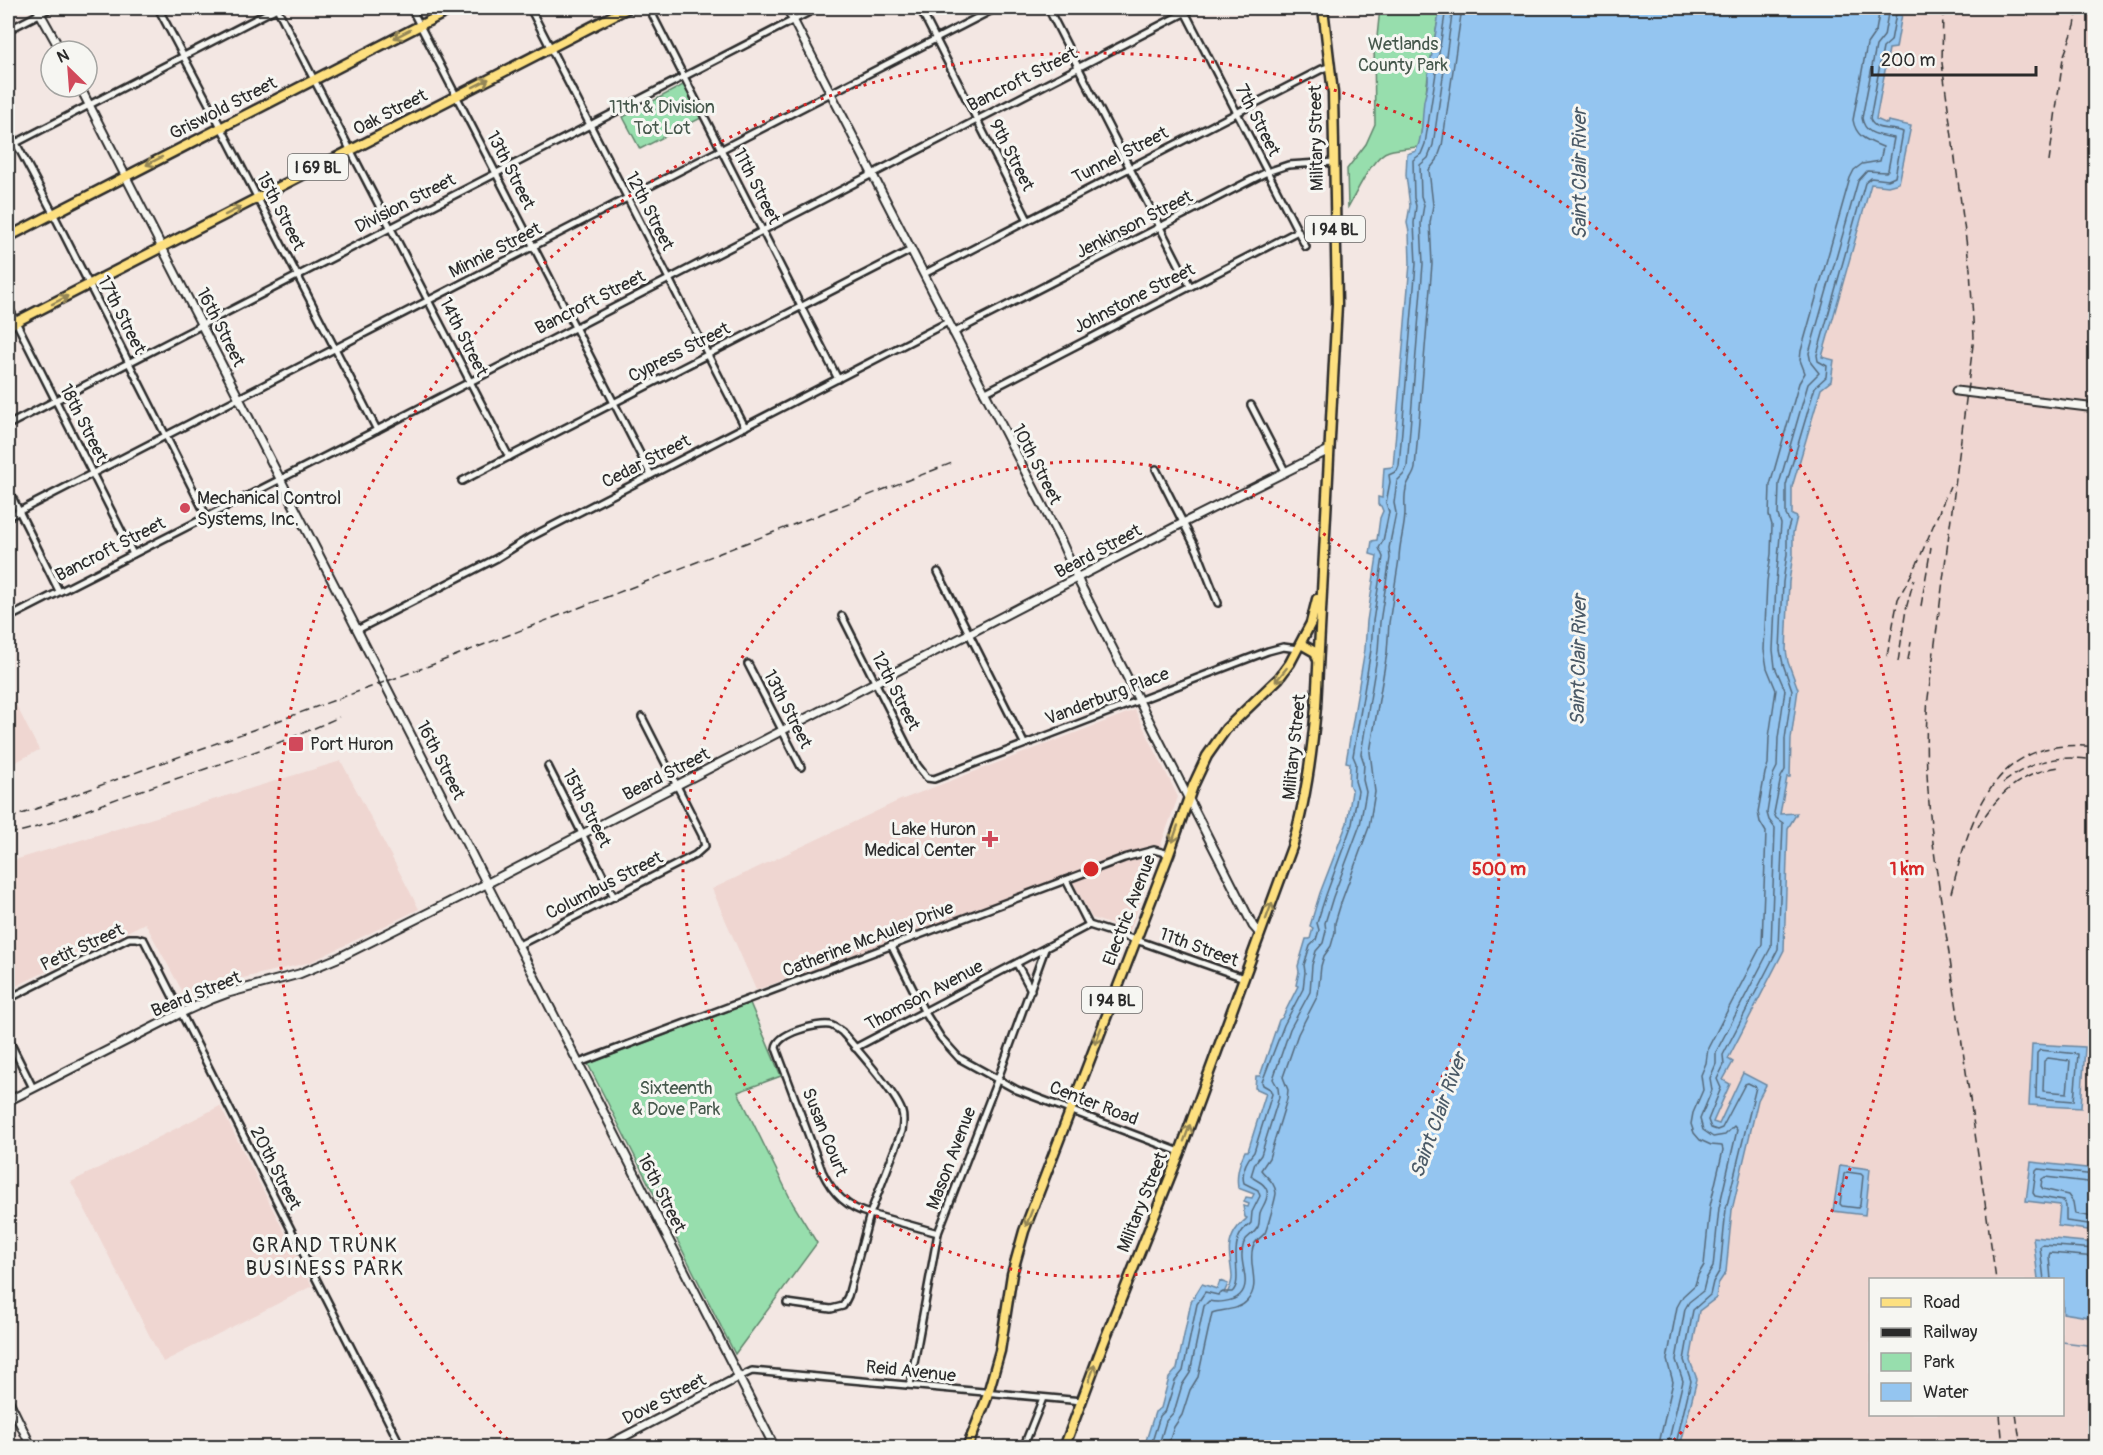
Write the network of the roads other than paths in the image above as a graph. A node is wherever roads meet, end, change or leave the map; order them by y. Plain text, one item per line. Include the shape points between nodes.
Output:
1 (51, 8) edge
2 (158, 8) edge
3 (277, 8) edge
4 (411, 8) edge
5 (454, 8) edge
6 (530, 8) edge
7 (628, 8) edge
8 (649, 8) edge
9 (787, 8) edge
10 (817, 8) edge
11 (920, 8) edge
12 (996, 8) edge
13 (1048, 8) edge
14 (1323, 8) edge
15 (39, 10) edge
16 (1184, 10) edge
17 (793, 20) junction
18 (420, 25) junction
19 (8, 30) edge
20 (55, 39) edge
21 (936, 39) junction
22 (551, 47) junction
23 (183, 56) junction
24 (1331, 66) junction
25 (1078, 67) junction
26 (684, 77) junction
27 (315, 79) junction
28 (831, 93) junction
29 (456, 96) junction
30 (86, 99) edge
31 (89, 105) junction
32 (1237, 112) junction
33 (977, 119) junction
34 (590, 125) junction
35 (221, 127) junction
36 (8, 128) edge
37 (15, 143) junction
38 (8, 147) edge
39 (352, 150) junction
40 (722, 150) junction
41 (1334, 162) junction
42 (1130, 168) junction
43 (1268, 172) junction
44 (496, 174) junction
45 (872, 174) junction
46 (126, 176) junction
47 (258, 198) junction
48 (627, 199) junction
49 (53, 213) junction
50 (1028, 219) junction
51 (1159, 227) junction
52 (391, 228) junction
53 (763, 231) junction
54 (1298, 231) junction
55 (8, 237) edge
56 (163, 247) junction
57 (534, 247) junction
58 (1306, 247) dead end
59 (911, 250) junction
60 (924, 274) junction
61 (297, 276) junction
62 (668, 279) junction
63 (89, 285) junction
64 (1190, 286) junction
65 (429, 301) junction
66 (8, 306) edge
67 (801, 306) junction
68 (948, 322) junction
69 (12, 324) edge
70 (202, 324) junction
71 (575, 327) junction
72 (953, 333) junction
73 (334, 348) junction
74 (707, 354) junction
75 (129, 362) junction
76 (838, 379) junction
77 (470, 381) junction
78 (1956, 391) dead end
79 (984, 393) junction
80 (240, 398) junction
81 (55, 401) junction
82 (613, 403) junction
83 (1251, 405) dead end
84 (2096, 408) edge
85 (8, 425) edge
86 (745, 427) junction
87 (377, 430) junction
88 (166, 435) junction
89 (1329, 450) junction
90 (509, 457) junction
91 (1156, 469) dead end
92 (1285, 471) junction
93 (93, 473) junction
94 (651, 475) junction
95 (281, 478) junction
96 (462, 481) dead end
97 (8, 489) edge
98 (19, 511) junction
99 (207, 516) junction
100 (8, 517) edge
101 (1184, 523) junction
102 (133, 554) junction
103 (938, 572) dead end
104 (1078, 578) junction
105 (1321, 584) junction
106 (60, 591) junction
107 (1218, 603) dead end
108 (842, 616) dead end
109 (8, 618) edge
110 (359, 629) junction
111 (969, 634) junction
112 (1300, 647) junction
113 (1319, 661) junction
114 (748, 664) dead end
115 (875, 683) junction
116 (1138, 700) junction
117 (642, 717) dead end
118 (782, 731) junction
119 (1024, 743) junction
120 (548, 766) dead end
121 (801, 767) dead end
122 (927, 778) joint
123 (676, 785) junction
124 (1188, 797) junction
125 (583, 833) junction
126 (1169, 854) junction
127 (1066, 880) junction
128 (488, 883) junction
129 (614, 897) junction
130 (1089, 925) junction
131 (1260, 934) junction
132 (136, 938) joint
133 (1134, 940) junction
134 (519, 945) junction
135 (891, 945) junction
136 (1045, 949) junction
137 (1017, 964) junction
138 (1244, 978) junction
139 (1031, 990) junction
140 (8, 999) edge
141 (924, 1011) junction
142 (181, 1013) junction
143 (8, 1038) edge
144 (776, 1043) joint
145 (855, 1048) junction
146 (579, 1063) junction
147 (998, 1079) junction
148 (33, 1088) junction
149 (8, 1101) edge
150 (1071, 1110) junction
151 (1180, 1152) junction
152 (870, 1214) junction
153 (938, 1233) junction
154 (787, 1303) dead end
155 (739, 1377) junction
156 (910, 1385) junction
157 (988, 1393) junction
158 (1043, 1398) junction
159 (8, 1399) edge
160 (1082, 1401) junction
161 (32, 1448) edge
162 (402, 1448) edge
163 (602, 1448) edge
164 (775, 1448) edge
165 (967, 1448) edge
166 (1023, 1448) edge
167 (1064, 1448) edge

1 - 15 street
2 - 23 street, 15th Street
3 - 23 street
3 - 27 street, 14th Street
4 - 18 street, 13th Street
5 - 18 main road, Griswold Street
6 - 22 street, 12th Street
7 - 22 main road, Oak Street / I 69 BL
8 - 26 street, 11th Street
9 - 17 street, 10th Street
10 - 17 street, Division Street
11 - 21 street, 9th Street
12 - 21 street, Minnie Street
13 - 25 street
14 - 24 main road, Military Street / I 94 BL
15 - 19 street
15 - 20 street
16 - 25 street, Bancroft Street
16 - 32 street, 7th Street
17 - 26 street, Division Street
17 - 28 street, 10th Street
18 -> 27 main road, Griswold Street
18 - 29 street, 13th Street
21 - 28 street, Minnie Street
21 - 33 street, 9th Street
29 -> 22 main road, Oak Street / I 69 BL
22 - 34 street, 12th Street
23 - 31 street
23 - 35 street, 15th Street
24 - 32 street, Tunnel Street
24 - 41 main road, Military Street / I 94 BL
25 - 33 street, Bancroft Street
25 - 42 street
26 - 34 street, Division Street
26 - 40 street, 11th Street
27 - 35 main road, Griswold Street
27 - 39 street, 14th Street
28 - 40 street, Minnie Street
28 - 45 street, 10th Street
29 - 39 main road, Oak Street / I 69 BL
29 - 44 street, 13th Street
30 - 31 street, 16th Street
31 - 37 street
31 - 46 street, 16th Street
32 - 42 street, Tunnel Street
32 - 43 street, 7th Street
33 - 45 street, Bancroft Street
33 - 50 street, 9th Street
34 - 44 street, Division Street
34 - 48 street, 12th Street
35 -> 46 main road, Griswold Street
35 - 47 street, 15th Street
36 - 37 street, 17th Street
37 - 38 street
37 - 49 street, 17th Street
39 - 47 main road, Oak Street / I 69 BL
39 - 52 street, 14th Street
40 - 48 street, Minnie Street
40 - 53 street, 11th Street
41 - 43 street, Jenkinson Street via 1288,165
41 - 89 main road, Military Street / I 94 BL via 1337,304
42 - 50 street, Tunnel Street
42 - 51 street
43 - 51 street, Jenkinson Street
43 - 54 street, 7th Street
44 - 52 street, Division Street
44 - 57 street, 13th Street
45 - 53 street, Bancroft Street
45 - 59 street, 10th Street
46 - 49 main road, Griswold Street
46 - 56 street, 16th Street
56 -> 47 main road, Oak Street / I 69 BL
47 - 61 street, 15th Street
48 - 57 street, Minnie Street
48 - 62 street, 12th Street
49 - 55 main road, Griswold Street
49 - 63 street, 17th Street
50 - 60 street, Tunnel Street
51 - 64 street
51 - 72 street, Jenkinson Street
52 - 61 street, Division Street
52 - 65 street, 14th Street
53 - 62 street, Bancroft Street
53 - 67 street, 11th Street
54 - 58 street, 7th Street
54 - 64 street, Johnstone Street
56 - 63 main road, Oak Street / I 69 BL
56 - 70 street, 16th Street
57 - 65 street, Minnie Street
57 - 71 street, 13th Street
59 - 60 street, 10th Street
59 - 67 street, Cypress Street
60 - 68 street, 10th Street
61 - 70 street, Division Street
61 - 73 street, 15th Street
62 - 71 street, Bancroft Street
62 - 74 street, 12th Street
69 -> 63 main road, Oak Street / I 69 BL
63 - 75 street, 17th Street
64 - 79 street, Johnstone Street
65 - 73 street, Minnie Street
65 - 77 street, 14th Street
66 - 69 street, 18th Street
67 - 74 street, Cypress Street
67 - 76 street, 11th Street
68 - 72 street, 10th Street
68 - 76 street, Cedar Street
69 - 81 street, 18th Street
70 - 75 street, Division Street
70 - 80 street, 16th Street
71 - 77 street, Bancroft Street
71 - 82 street, 13th Street
72 - 79 street, 10th Street
73 - 80 street, Minnie Street
73 - 87 street, 15th Street
74 - 82 street, Cypress Street
74 - 86 street, 12th Street
75 - 81 street, Division Street
75 - 88 street, 17th Street
76 - 86 street, Cedar Street
77 - 87 street, Bancroft Street
77 - 90 street, 14th Street
78 - 84 street
79 - 104 street, 10th Street
80 - 88 street, Minnie Street
80 - 95 street, 16th Street
81 - 85 street, Division Street
81 - 93 street, 18th Street
82 - 90 street, Cypress Street
82 - 94 street, 13th Street
83 - 92 street
86 - 94 street, Cedar Street
87 - 95 street, Bancroft Street
88 - 93 street, Minnie Street
88 - 99 street, 17th Street
89 - 92 street, Beard Street
89 - 105 main road, Military Street / I 94 BL
90 - 96 street, Cypress Street
91 - 101 street
92 - 101 street, Beard Street
93 - 98 street, Minnie Street
93 - 102 street, 18th Street
94 - 110 street, Cedar Street
95 - 99 street, Bancroft Street
95 - 110 street, 16th Street
97 - 98 street
98 - 100 street, Minnie Street
98 - 106 street
99 - 102 street, Bancroft Street
101 - 104 street, Beard Street
101 - 107 street
102 - 106 street, Bancroft Street
103 - 111 street
104 - 111 street, Beard Street
104 - 116 street, 10th Street
105 - 112 main road, Electric Avenue / I 94 BL
105 - 113 main road, Military Street / I 94 BL
106 - 109 street, Bancroft Street
108 - 115 street, 12th Street
110 - 128 street, 16th Street
111 - 115 street, Beard Street
111 - 119 street
112 - 113 main road via 1315,652
112 - 116 street, Vanderburg Place via 1277,648
112 -> 124 main road, Electric Avenue / I 94 BL via 1279,678 1226,729
131 -> 113 main road, Military Street / I 94 BL via 1304,804
114 - 118 street, 13th Street
115 - 118 street, Beard Street
115 - 122 street, 12th Street
116 - 119 street, Vanderburg Place
116 - 124 street, 10th Street
117 - 123 street
118 - 121 street, 13th Street
118 - 123 street, Beard Street
119 - 122 street, Vanderburg Place via 942,777
120 - 125 street, 15th Street
123 - 125 street, Beard Street
123 - 129 street, Columbus Street via 705,842 702,850
124 -> 126 main road, Electric Avenue / I 94 BL
124 - 131 street, 10th Street
125 - 128 street, Beard Street
125 - 129 street, 15th Street
126 - 127 street, Catherine McAuley Drive via 1154,850 1126,857
126 - 133 main road, Electric Avenue / I 94 BL
127 - 130 street
127 - 135 street, Catherine McAuley Drive
128 - 134 street, 16th Street
128 - 142 street, Beard Street via 314,969 228,993
129 - 134 street, Columbus Street
130 - 133 street, 11th Street
130 - 136 street, Thomson Avenue
131 - 138 main road, Military Street / I 94 BL
132 - 140 street, Petit Street via 129,938
132 - 142 street, 20th Street via 148,945
133 - 138 street, 11th Street
133 -> 150 main road, Electric Avenue / I 94 BL
134 - 146 street, 16th Street
135 - 141 street
135 - 146 street, Catherine McAuley Drive
136 - 137 street, Thomson Avenue
136 - 139 street, Mason Avenue
137 - 139 street
137 - 141 street, Thomson Avenue
151 -> 138 main road, Military Street / I 94 BL
139 - 147 street, Mason Avenue
141 - 145 street, Thomson Avenue
141 - 147 street via 959,1058
142 - 148 street, Beard Street
142 - 162 street, 20th Street
143 - 148 street
144 - 145 street, Thomson Avenue via 787,1035 828,1025 842,1032
144 - 152 street, Susan Court via 826,1180 852,1208
145 - 152 street via 896,1099 903,1114 902,1131
146 - 155 street, 16th Street
147 - 150 street, Center Road
147 - 153 street, Mason Avenue
148 - 149 street, Beard Street
150 - 151 street, Center Road
150 -> 157 main road, Electric Avenue / I 94 BL via 1016,1258 1000,1351
160 -> 151 main road, Military Street / I 94 BL
152 - 153 street, Susan Court
152 - 154 street via 843,1306 831,1309
153 - 156 street, Mason Avenue
155 - 156 street, Reid Avenue via 752,1371
155 - 163 street, Dove Street
155 - 164 street, 16th Street
156 - 157 street, Reid Avenue
157 - 158 street, Reid Avenue
157 - 165 main road, Electric Avenue / I 94 BL
158 - 160 street, Reid Avenue
158 - 166 street
159 - 161 street
160 - 167 main road, Military Street / I 94 BL

